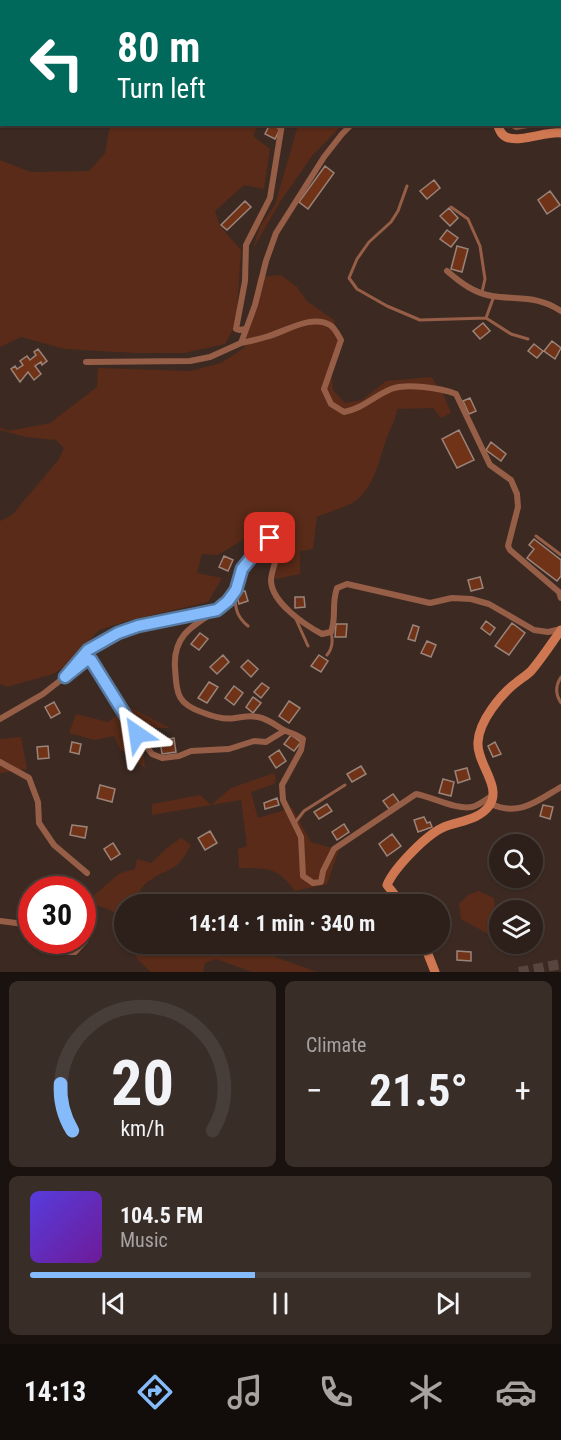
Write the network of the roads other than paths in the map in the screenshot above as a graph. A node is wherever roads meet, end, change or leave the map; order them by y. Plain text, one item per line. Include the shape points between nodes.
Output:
1 (282, 126) edge
2 (350, 126) edge
3 (498, 126) edge
4 (561, 133) edge
5 (407, 186) dead end
6 (451, 207) dead end
7 (447, 271) dead end
8 (481, 293) junction
9 (494, 296) junction
10 (561, 311) edge
11 (486, 318) junction
12 (246, 329) junction
13 (528, 339) dead end
14 (241, 343) junction
15 (86, 362) dead end
16 (536, 536) dead end
17 (561, 555) edge
18 (236, 590) junction
19 (561, 598) edge
20 (217, 610) junction
21 (294, 615) junction
22 (248, 626) dead end
23 (561, 629) edge
24 (331, 632) junction
25 (308, 646) dead end
26 (327, 655) dead end
27 (561, 676) edge
28 (65, 677) junction
29 (561, 703) edge
30 (0, 719) edge
31 (284, 730) junction
32 (0, 762) edge
33 (345, 785) dead end
34 (561, 787) edge
35 (492, 799) junction
36 (294, 824) junction
37 (87, 873) dead end
38 (394, 894) edge
39 (0, 921) edge
40 (18, 923) edge
41 (428, 954) edge
42 (435, 972) edge

1 - 12 street via 270,198 246,245 245,281 236,329
2 - 12 street via 324,158 276,233
3 - 4 street via 506,137
5 - 11 lane via 394,216 369,242 349,278 357,289 420,320
6 - 8 lane via 468,219 480,246 485,279
7 - 8 street via 467,288
8 - 9 street
9 - 10 street via 529,298
9 - 11 lane
11 - 13 lane via 511,334
12 - 14 street
14 - 15 street via 210,357 189,361
14 - 19 street via 308,322 330,325 341,340 324,389 331,404 344,412 355,410 391,389 409,386 442,388 456,394 490,465 511,480 517,494 510,550
16 - 17 lane
18 - 20 street
18 - 21 street via 242,569 256,550 266,539 275,540 279,547 271,582 279,600
18 - 22 lane via 239,618
20 - 28 street via 118,633 88,650
20 - 31 street via 184,633 177,646 174,664 178,696 190,709 217,718 248,716 268,720
21 - 24 street via 322,634
21 - 25 lane
23 - 24 street via 534,630 489,604 471,599 430,603 347,584 337,588
23 - 35 street via 530,673 515,683 486,717 478,741
24 - 26 lane via 331,651
27 - 29 lane via 556,696
28 - 30 street
28 - 31 street via 91,660 137,734 152,754 162,758 266,742
31 - 36 street via 303,739 282,784 283,800
32 - 37 street via 29,778 38,802 39,823 54,845
33 - 36 lane via 304,811
34 - 35 street via 522,809 501,808
35 - 36 street via 472,807 416,794 334,849 321,882 312,883 303,876 301,837
35 - 38 street via 483,814 441,829 404,860 387,885
39 - 40 street
41 - 42 street

